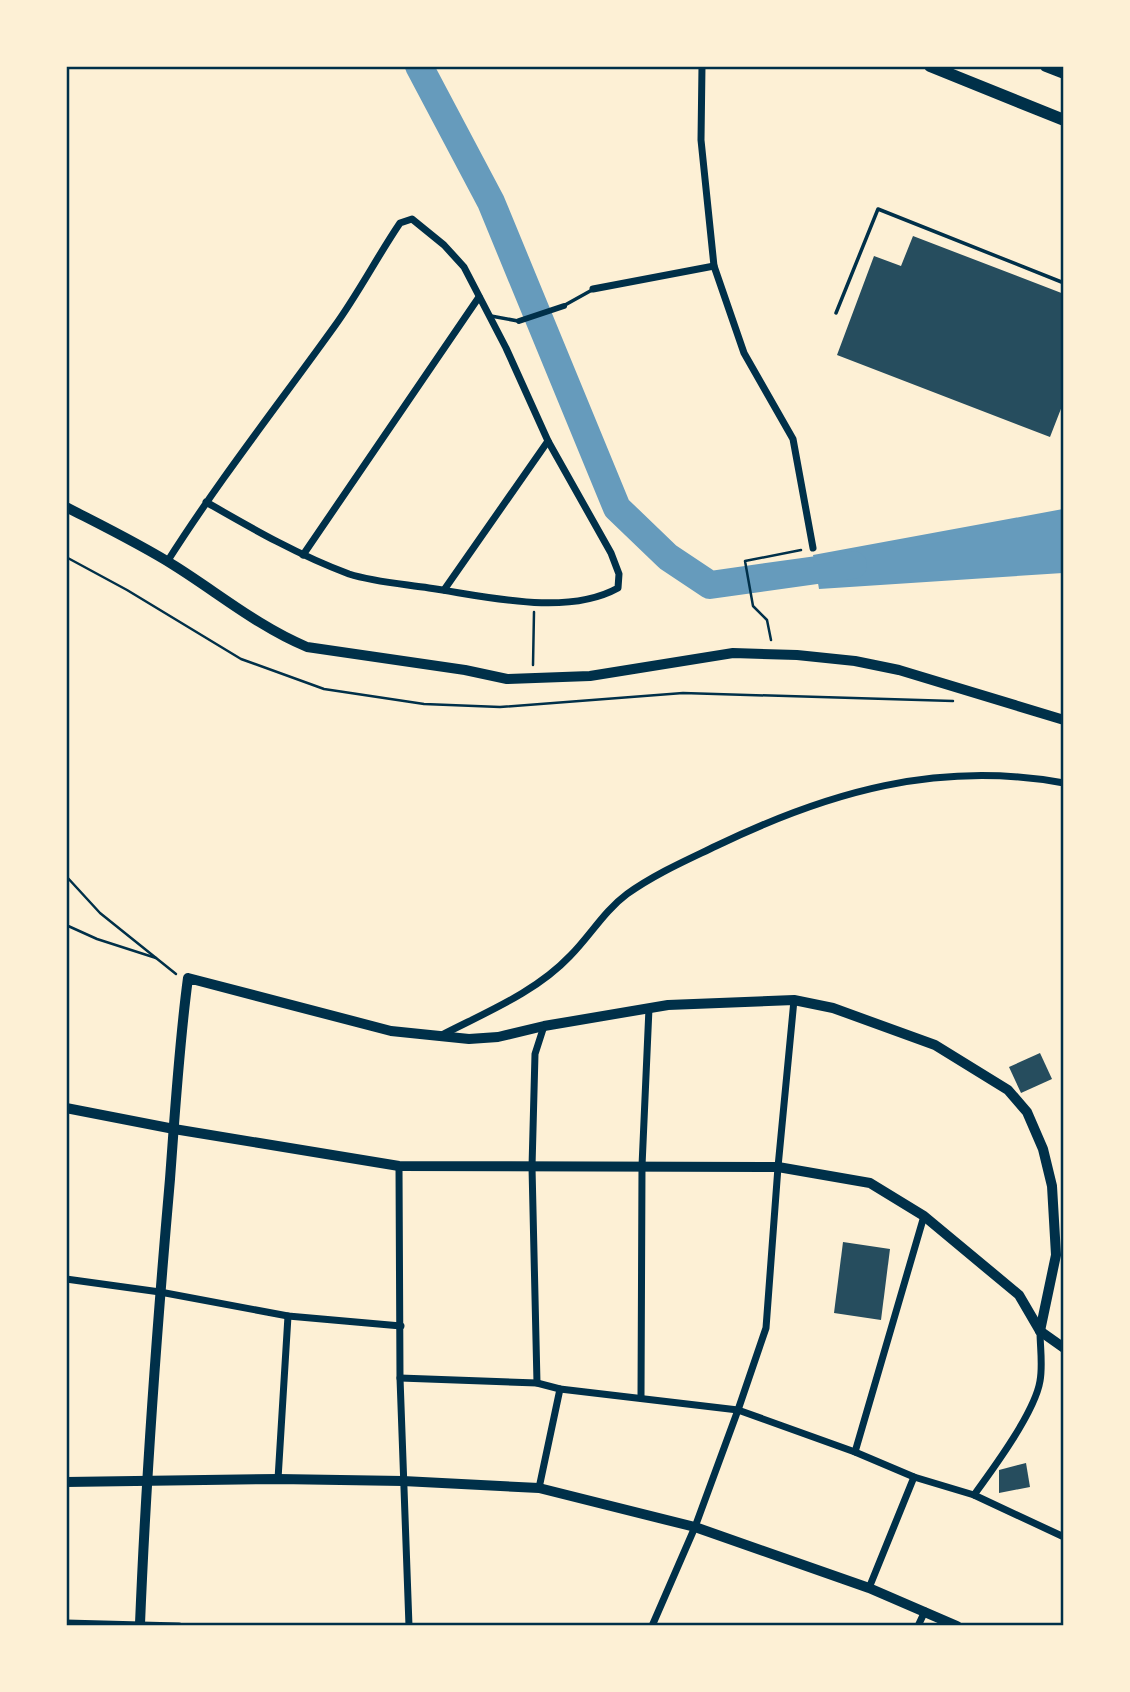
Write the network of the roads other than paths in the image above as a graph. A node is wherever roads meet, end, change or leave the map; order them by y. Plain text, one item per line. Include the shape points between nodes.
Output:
1 (702, 66) edge
2 (930, 66) edge
3 (1046, 66) edge
4 (1063, 73) edge
5 (1063, 120) edge
6 (714, 266) junction
7 (1063, 283) edge
8 (593, 289) joint
9 (479, 298) junction
10 (564, 306) joint
11 (836, 313) dead end
12 (489, 316) junction
13 (519, 321) joint
14 (548, 441) junction
15 (206, 502) junction
16 (66, 507) edge
17 (813, 548) road end
18 (303, 555) junction
19 (167, 562) junction
20 (444, 590) junction
21 (1063, 720) edge
22 (1063, 783) edge
23 (794, 1000) junction
24 (649, 1008) junction
25 (544, 1026) junction
26 (439, 1036) junction
27 (66, 1108) edge
28 (174, 1129) junction
29 (399, 1166) junction
30 (642, 1166) junction
31 (532, 1167) junction
32 (778, 1167) junction
33 (924, 1216) junction
34 (66, 1279) edge
35 (160, 1292) junction
36 (288, 1316) junction
37 (401, 1326) junction
38 (1040, 1331) junction
39 (1063, 1348) edge
40 (400, 1378) junction
41 (537, 1382) junction
42 (560, 1388) junction
43 (641, 1398) junction
44 (738, 1410) junction
45 (855, 1452) junction
46 (914, 1476) junction
47 (278, 1479) junction
48 (146, 1480) junction
49 (403, 1481) junction
50 (66, 1482) edge
51 (539, 1488) junction
52 (974, 1495) junction
53 (695, 1527) junction
54 (1063, 1537) edge
55 (869, 1588) junction
56 (925, 1611) junction
57 (66, 1623) edge
58 (140, 1624) edge
59 (178, 1626) edge
60 (409, 1626) edge
61 (652, 1626) edge
62 (918, 1626) edge
63 (957, 1626) edge

1 - 6 street via 701,140
2 - 5 highway
3 - 4 highway
6 - 8 street
6 - 17 street via 744,353 793,439
7 - 11 lane via 878,209
8 - 10 lane
9 - 12 street
9 - 15 street via 464,267 444,245 412,219 400,223 335,324
9 - 18 street
10 - 13 street
12 - 13 lane
12 - 14 street
14 - 20 street
14 - 20 street via 611,553 619,574 618,588 572,601 534,602
15 - 18 street
15 - 19 street
16 - 19 street
18 - 20 street via 354,575
19 - 21 street via 307,647 507,679 590,676 733,653 797,654 899,670
22 - 26 street via 1002,776 901,781 852,792 762,824 625,895 571,956 539,983
23 - 24 street
23 - 32 street
23 - 38 street via 833,1008 935,1045 1008,1090 1027,1112 1052,1186 1056,1255
24 - 25 street
24 - 30 street
25 - 26 street via 498,1037
25 - 31 street via 535,1054
26 - 28 street via 391,1031 188,978
27 - 28 street
28 - 29 street
28 - 35 street
29 - 31 street
29 - 37 street
30 - 31 street
30 - 32 street
30 - 43 street
31 - 41 street
32 - 33 street via 870,1183
32 - 44 street via 766,1328
33 - 38 street via 1019,1295
33 - 45 street
34 - 35 street
35 - 36 street
35 - 48 street
36 - 37 street
36 - 47 street
37 - 40 street
38 - 39 street
38 - 52 street via 1040,1382 1003,1455
40 - 41 street
40 - 49 street
41 - 42 street
42 - 43 street
42 - 51 street
43 - 44 street
44 - 45 street
44 - 53 street
45 - 46 street
46 - 52 street
46 - 55 street
47 - 48 street
47 - 49 street
48 - 50 street
48 - 58 street
49 - 51 street
49 - 60 street
51 - 53 street
52 - 54 street
53 - 55 street
53 - 61 street
55 - 56 street
56 - 62 street
56 - 63 street
57 - 58 street
58 - 59 street

